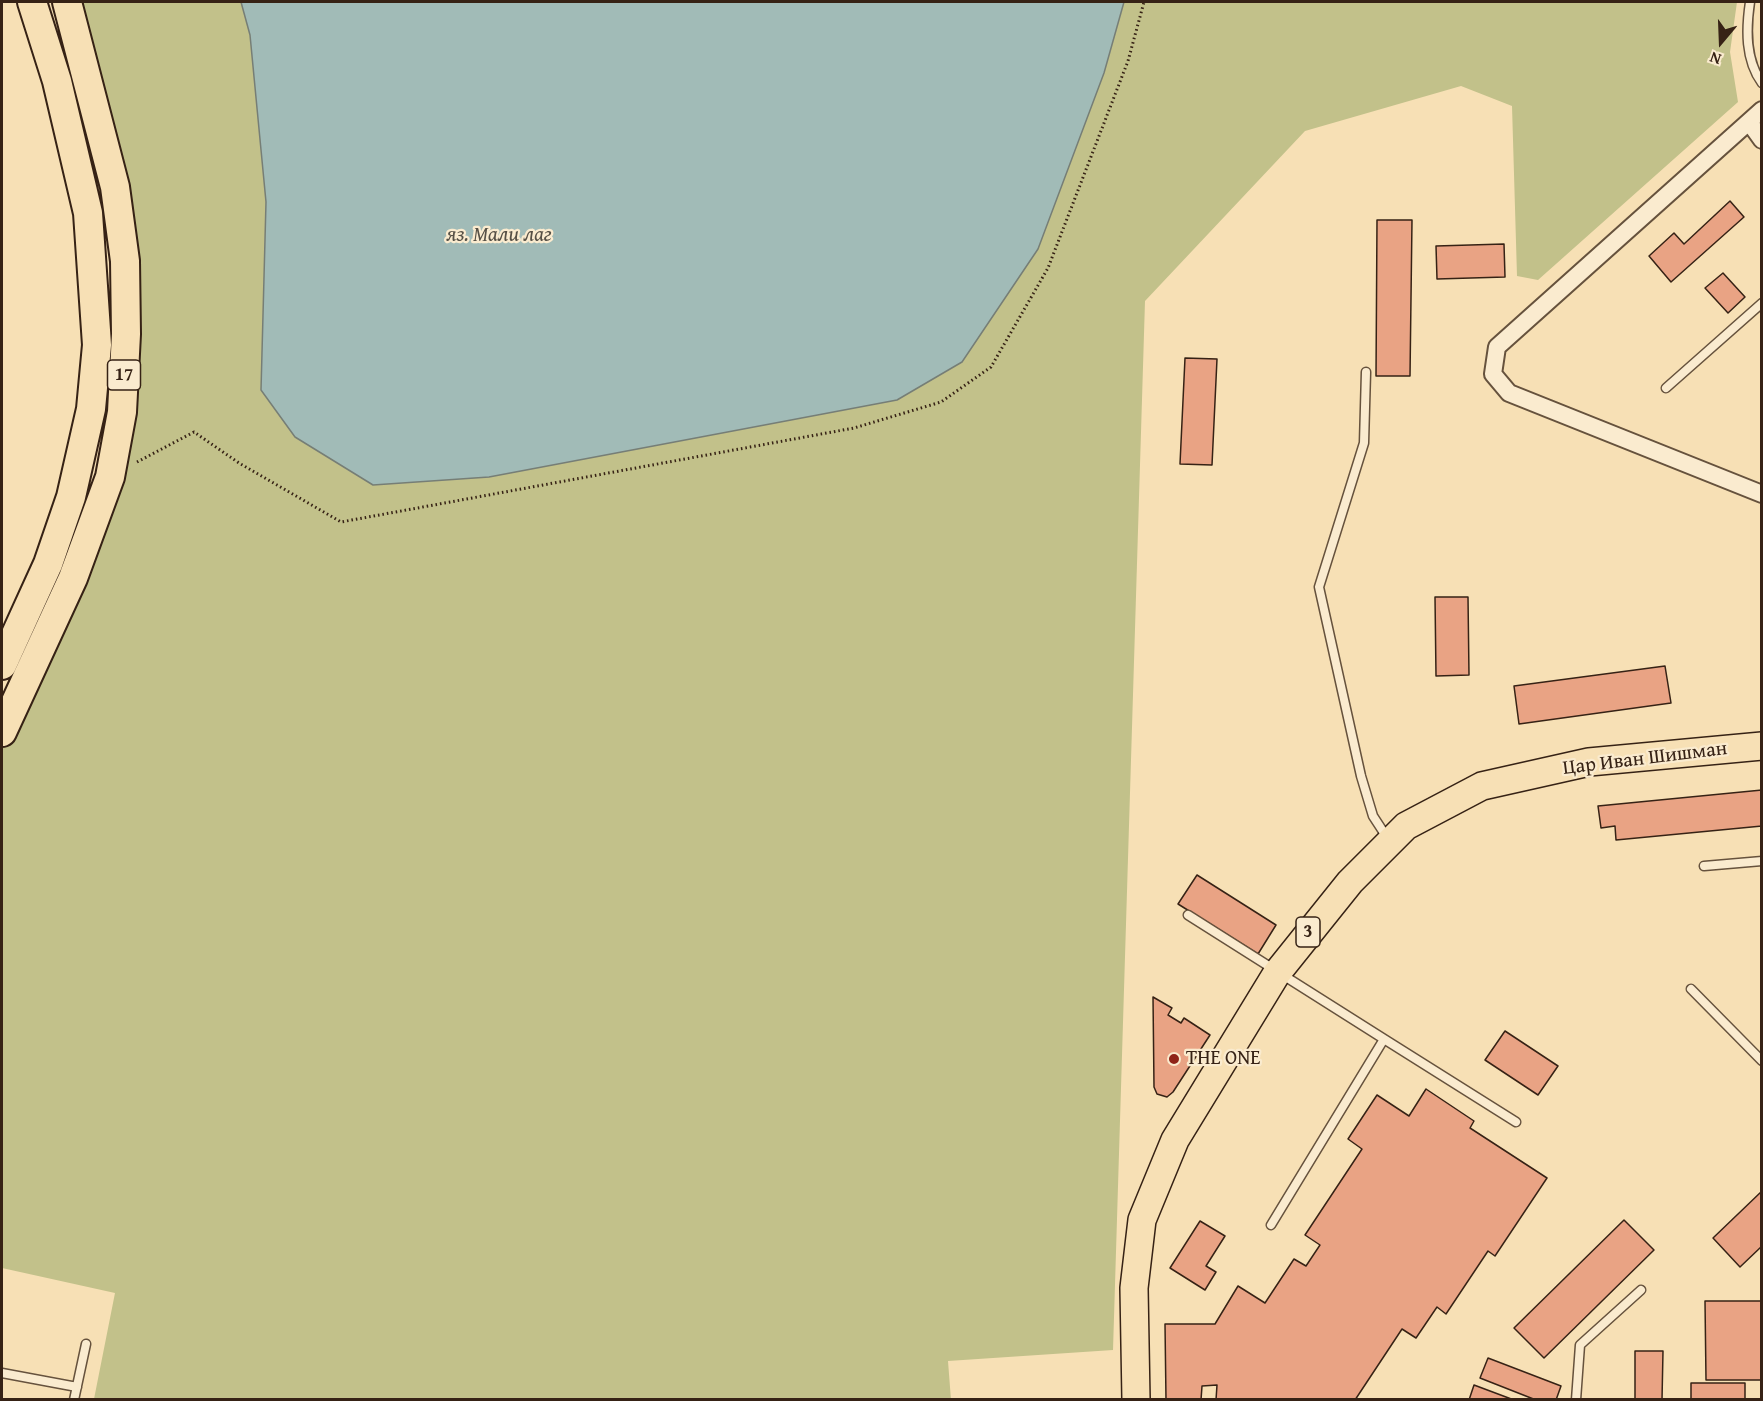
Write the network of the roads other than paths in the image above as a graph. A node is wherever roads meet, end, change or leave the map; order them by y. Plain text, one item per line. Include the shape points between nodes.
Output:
1 (32, 2) edge
2 (67, 2) edge
3 (1750, 2) edge
4 (1761, 82) edge
5 (1761, 110) edge
6 (1749, 122) junction
7 (1761, 140) edge
8 (1761, 303) edge
9 (1366, 372) dead end
10 (1666, 387) dead end
11 (1761, 494) edge
12 (2, 665) edge
13 (2, 732) edge
14 (1761, 746) edge
15 (1390, 842) junction
16 (1761, 861) edge
17 (1704, 866) dead end
18 (1188, 915) dead end
19 (1277, 973) junction
20 (1691, 989) dead end
21 (1384, 1039) junction
22 (1761, 1061) edge
23 (1516, 1122) dead end
24 (1271, 1224) dead end
25 (1641, 1290) dead end
26 (86, 1344) dead end
27 (2, 1373) edge
28 (77, 1387) junction
29 (74, 1400) edge
30 (1136, 1400) edge
31 (1576, 1400) edge

1 - 12 highway, 17 via 57,81 88,213 97,345 91,409 71,497 48,564
2 - 13 highway, 17 via 115,187 125,261 122,412 110,477 73,578
3 - 4 lane via 1752,70
5 - 6 street
6 - 7 street
6 - 11 street via 1497,347 1492,374 1509,393
8 - 10 lane
9 - 15 lane via 1364,443 1319,587 1361,776 1373,816
14 - 15 main road, Цар Иван Шишман / 3 via 1589,762 1482,786 1406,826
15 - 19 main road, Цар Иван Шишман / 3 via 1350,882
16 - 17 lane
18 - 19 lane
19 - 21 lane
19 - 30 main road, Цар Иван Шишман / 3 via 1175,1140 1142,1220 1134,1288
20 - 22 lane
21 - 23 lane
21 - 24 lane
25 - 31 lane via 1580,1345
26 - 28 lane
27 - 28 lane
28 - 29 lane

